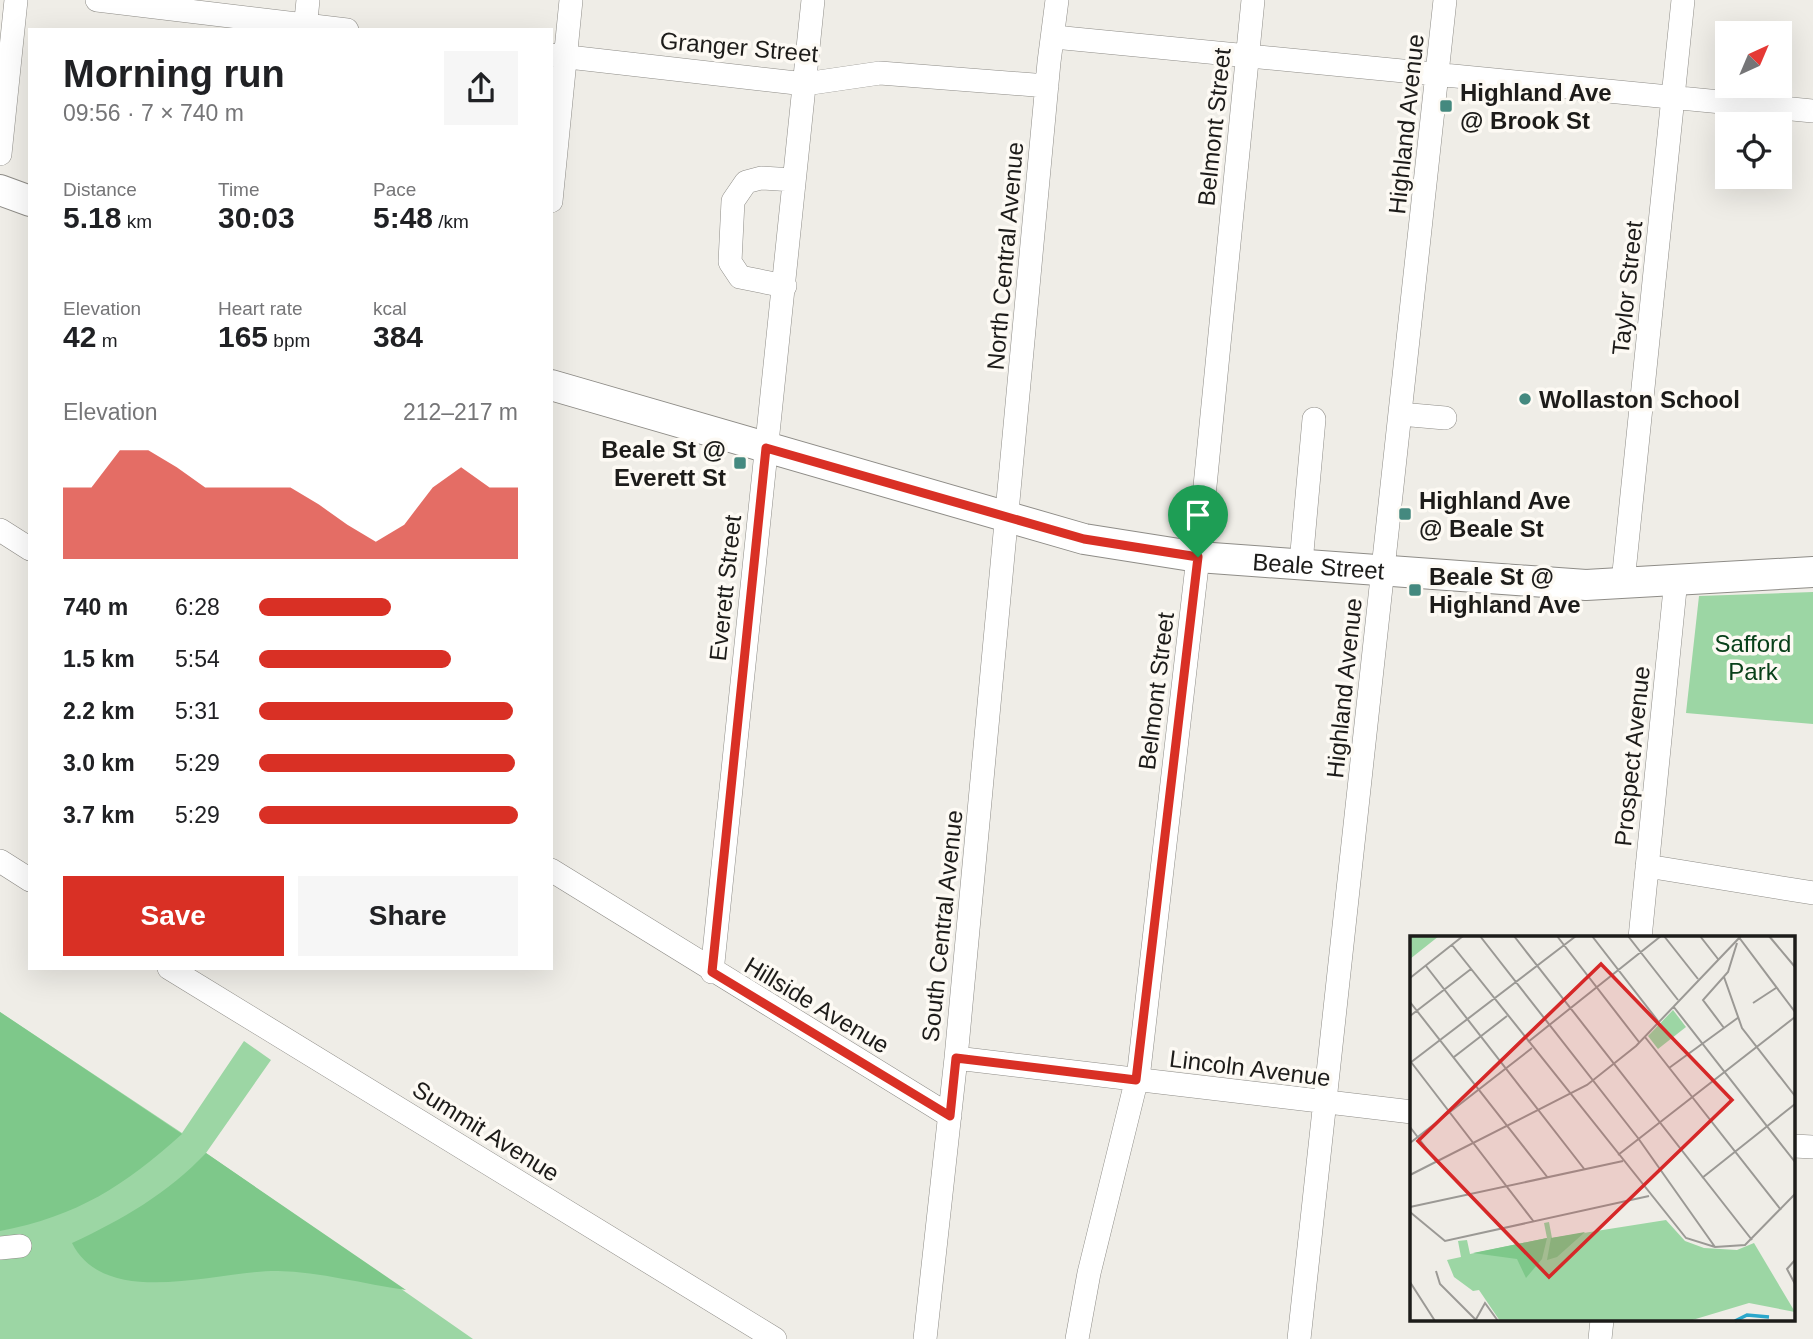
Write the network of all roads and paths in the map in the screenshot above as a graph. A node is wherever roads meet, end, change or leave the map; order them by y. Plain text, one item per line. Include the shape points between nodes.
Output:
1 (16, 0) edge
2 (97, 0) edge
3 (308, 0) edge
4 (571, 0) edge
5 (813, 0) edge
6 (1057, 0) edge
7 (1253, 0) edge
8 (1446, 0) edge
9 (1683, 0) edge
10 (305, 27) edge
11 (1054, 37) junction
12 (1247, 55) junction
13 (559, 56) edge
14 (1438, 74) junction
15 (804, 84) junction
16 (1047, 86) junction
17 (1673, 98) junction
18 (1813, 111) edge
19 (0, 154) edge
20 (553, 165) edge
21 (794, 180) junction
22 (0, 190) edge
23 (28, 200) edge
24 (785, 286) junction
25 (553, 386) edge
26 (1400, 414) junction
27 (1445, 418) dead end
28 (1314, 419) dead end
29 (766, 448) junction
30 (1008, 517) junction
31 (0, 530) edge
32 (28, 548) edge
33 (1198, 557) junction
34 (1301, 563) junction
35 (1383, 570) junction
36 (1813, 572) edge
37 (1676, 579) junction
38 (1623, 582) junction
39 (0, 861) edge
40 (1647, 866) junction
41 (553, 871) edge
42 (28, 879) edge
43 (1813, 893) edge
44 (1640, 936) edge
45 (177, 970) edge
46 (712, 972) junction
47 (201, 976) edge
48 (956, 1058) junction
49 (1136, 1080) junction
50 (1325, 1102) junction
51 (1410, 1112) edge
52 (950, 1116) junction
53 (775, 1339) edge
54 (925, 1339) edge
55 (1077, 1339) edge
56 (1299, 1339) edge

1 - 19 street
2 - 10 street
3 - 10 street
4 - 13 street
5 - 15 street, Everett Street
6 - 11 street, North Central Avenue
7 - 12 street, Belmont Street
8 - 14 street, Highland Avenue
9 - 17 street, Taylor Street
11 - 12 street
11 - 16 street, North Central Avenue
12 - 14 street
12 - 33 street, Belmont Street
13 - 15 street, Granger Street
13 - 20 street
14 - 17 street
14 - 26 street, Highland Avenue
15 - 16 street, Granger Street via 880,73
15 - 21 street, Everett Street
16 - 30 street, North Central Avenue
17 - 18 street
17 - 38 street, Taylor Street
21 - 24 street, Everett Street
21 - 24 street via 746,182 733,201 730,262 740,277
22 - 23 main road
24 - 29 street, Everett Street
25 - 29 main road, Beale Street
26 - 27 street
26 - 35 street, Highland Avenue
28 - 34 street
29 - 30 main road, Beale Street
29 - 46 street, Everett Street
30 - 33 main road, Beale Street via 1084,539
30 - 48 street, South Central Avenue
31 - 32 street
33 - 34 main road, Beale Street
33 - 49 street, Belmont Street
34 - 35 main road, Beale Street
35 - 38 main road, Beale Street via 1586,585
35 - 50 street, Highland Avenue
36 - 37 main road, Beale Street
37 - 38 main road, Beale Street
37 - 40 street, Prospect Avenue
39 - 42 street
40 - 43 street
40 - 44 street, Prospect Avenue
41 - 46 street, Hillside Avenue
45 - 47 street, Summit Avenue
46 - 52 street, Hillside Avenue
47 - 53 street, Summit Avenue
48 - 49 street, Lincoln Avenue
48 - 52 street, South Central Avenue
49 - 50 street, Lincoln Avenue
49 - 55 street, Belmont Street
50 - 51 street, Lincoln Avenue
50 - 56 street, Highland Avenue
52 - 54 street, South Central Avenue

